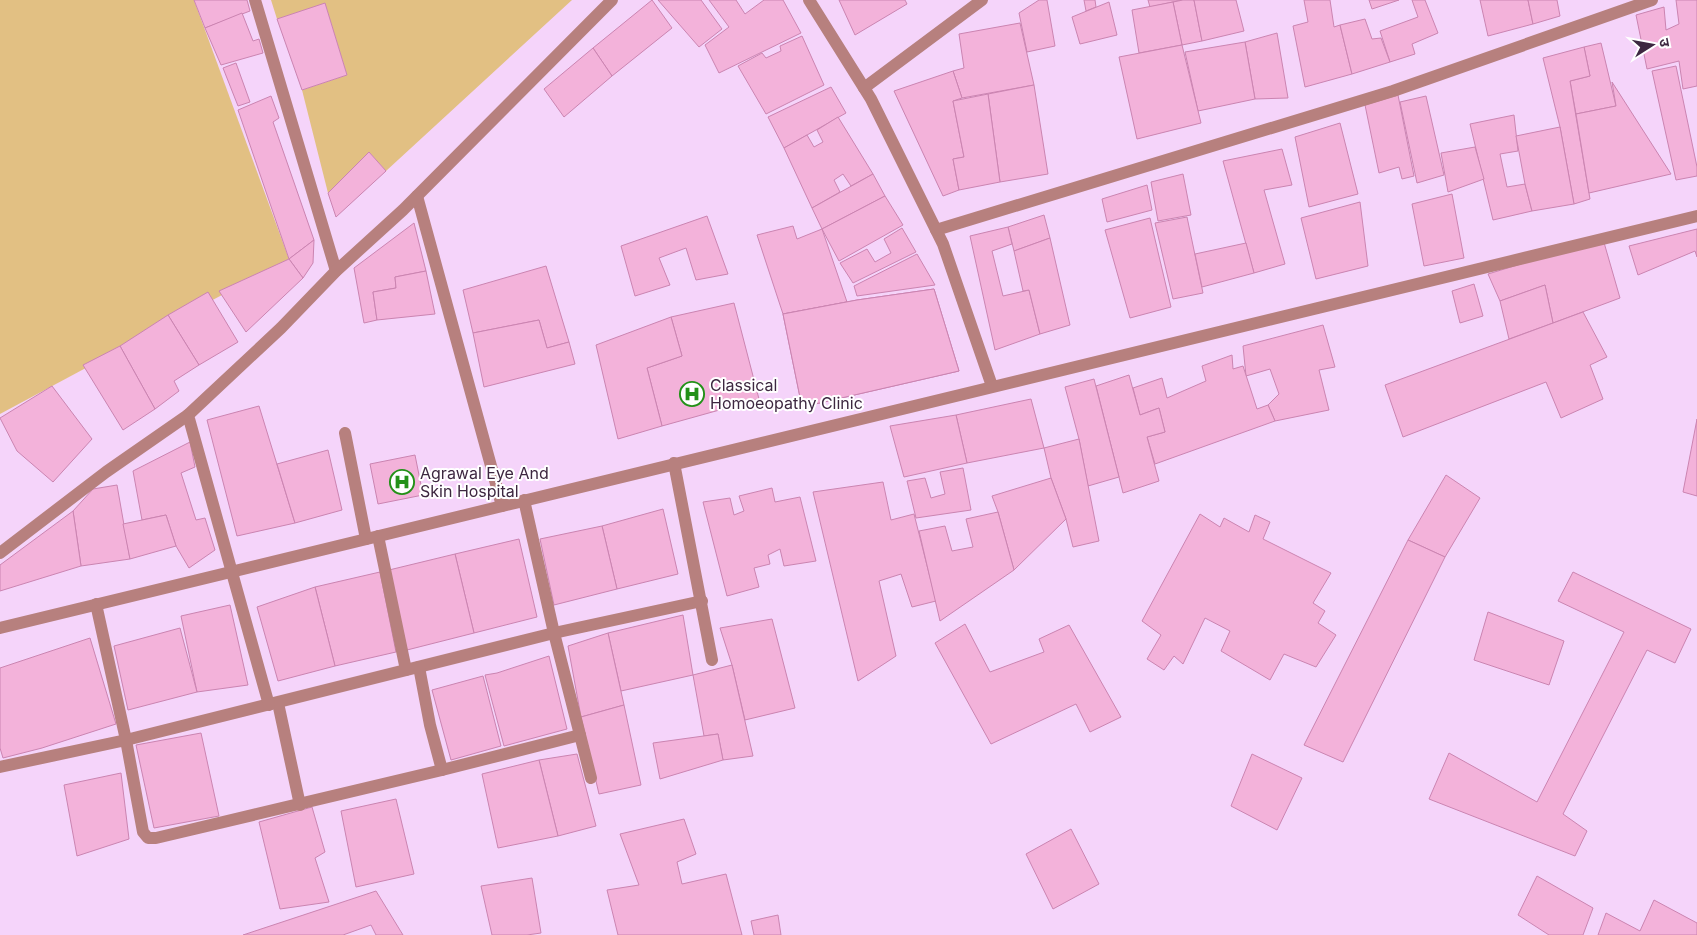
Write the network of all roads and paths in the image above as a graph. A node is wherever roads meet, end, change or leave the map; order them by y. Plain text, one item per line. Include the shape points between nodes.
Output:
1 (255, 0) edge
2 (612, 0) edge
3 (809, 0) edge
4 (982, 0) edge
5 (1652, 0) edge
6 (864, 88) junction
7 (417, 196) junction
8 (1697, 216) edge
9 (936, 230) junction
10 (336, 271) junction
11 (992, 386) junction
12 (188, 415) junction
13 (346, 433) dead end
14 (674, 463) junction
15 (524, 500) junction
16 (502, 506) junction
17 (372, 537) junction
18 (0, 553) edge
19 (231, 571) junction
20 (702, 601) junction
21 (96, 604) junction
22 (0, 628) edge
23 (554, 633) junction
24 (712, 660) dead end
25 (418, 667) junction
26 (406, 670) junction
27 (273, 704) junction
28 (580, 735) junction
29 (126, 740) junction
30 (0, 767) edge
31 (442, 770) junction
32 (591, 778) dead end
33 (300, 805) junction

1 - 10 street
2 - 7 street
3 - 6 street
4 - 6 street
5 - 9 street via 1393,91
6 - 9 street
7 - 10 street
7 - 16 street
8 - 11 street
9 - 11 street
10 - 12 street
11 - 14 street
12 - 18 street via 106,472
12 - 19 street
13 - 17 street
14 - 15 street
14 - 20 street
15 - 16 street
15 - 23 street
16 - 17 street
17 - 19 street
17 - 26 street
19 - 21 street
19 - 27 street
20 - 23 street
20 - 24 street
21 - 22 street
21 - 29 street
23 - 25 street
23 - 28 street
25 - 26 street
25 - 31 street
26 - 27 street
27 - 29 street
27 - 33 street
28 - 31 street
28 - 32 street
29 - 30 street
29 - 33 street via 143,832 148,838
31 - 33 street

